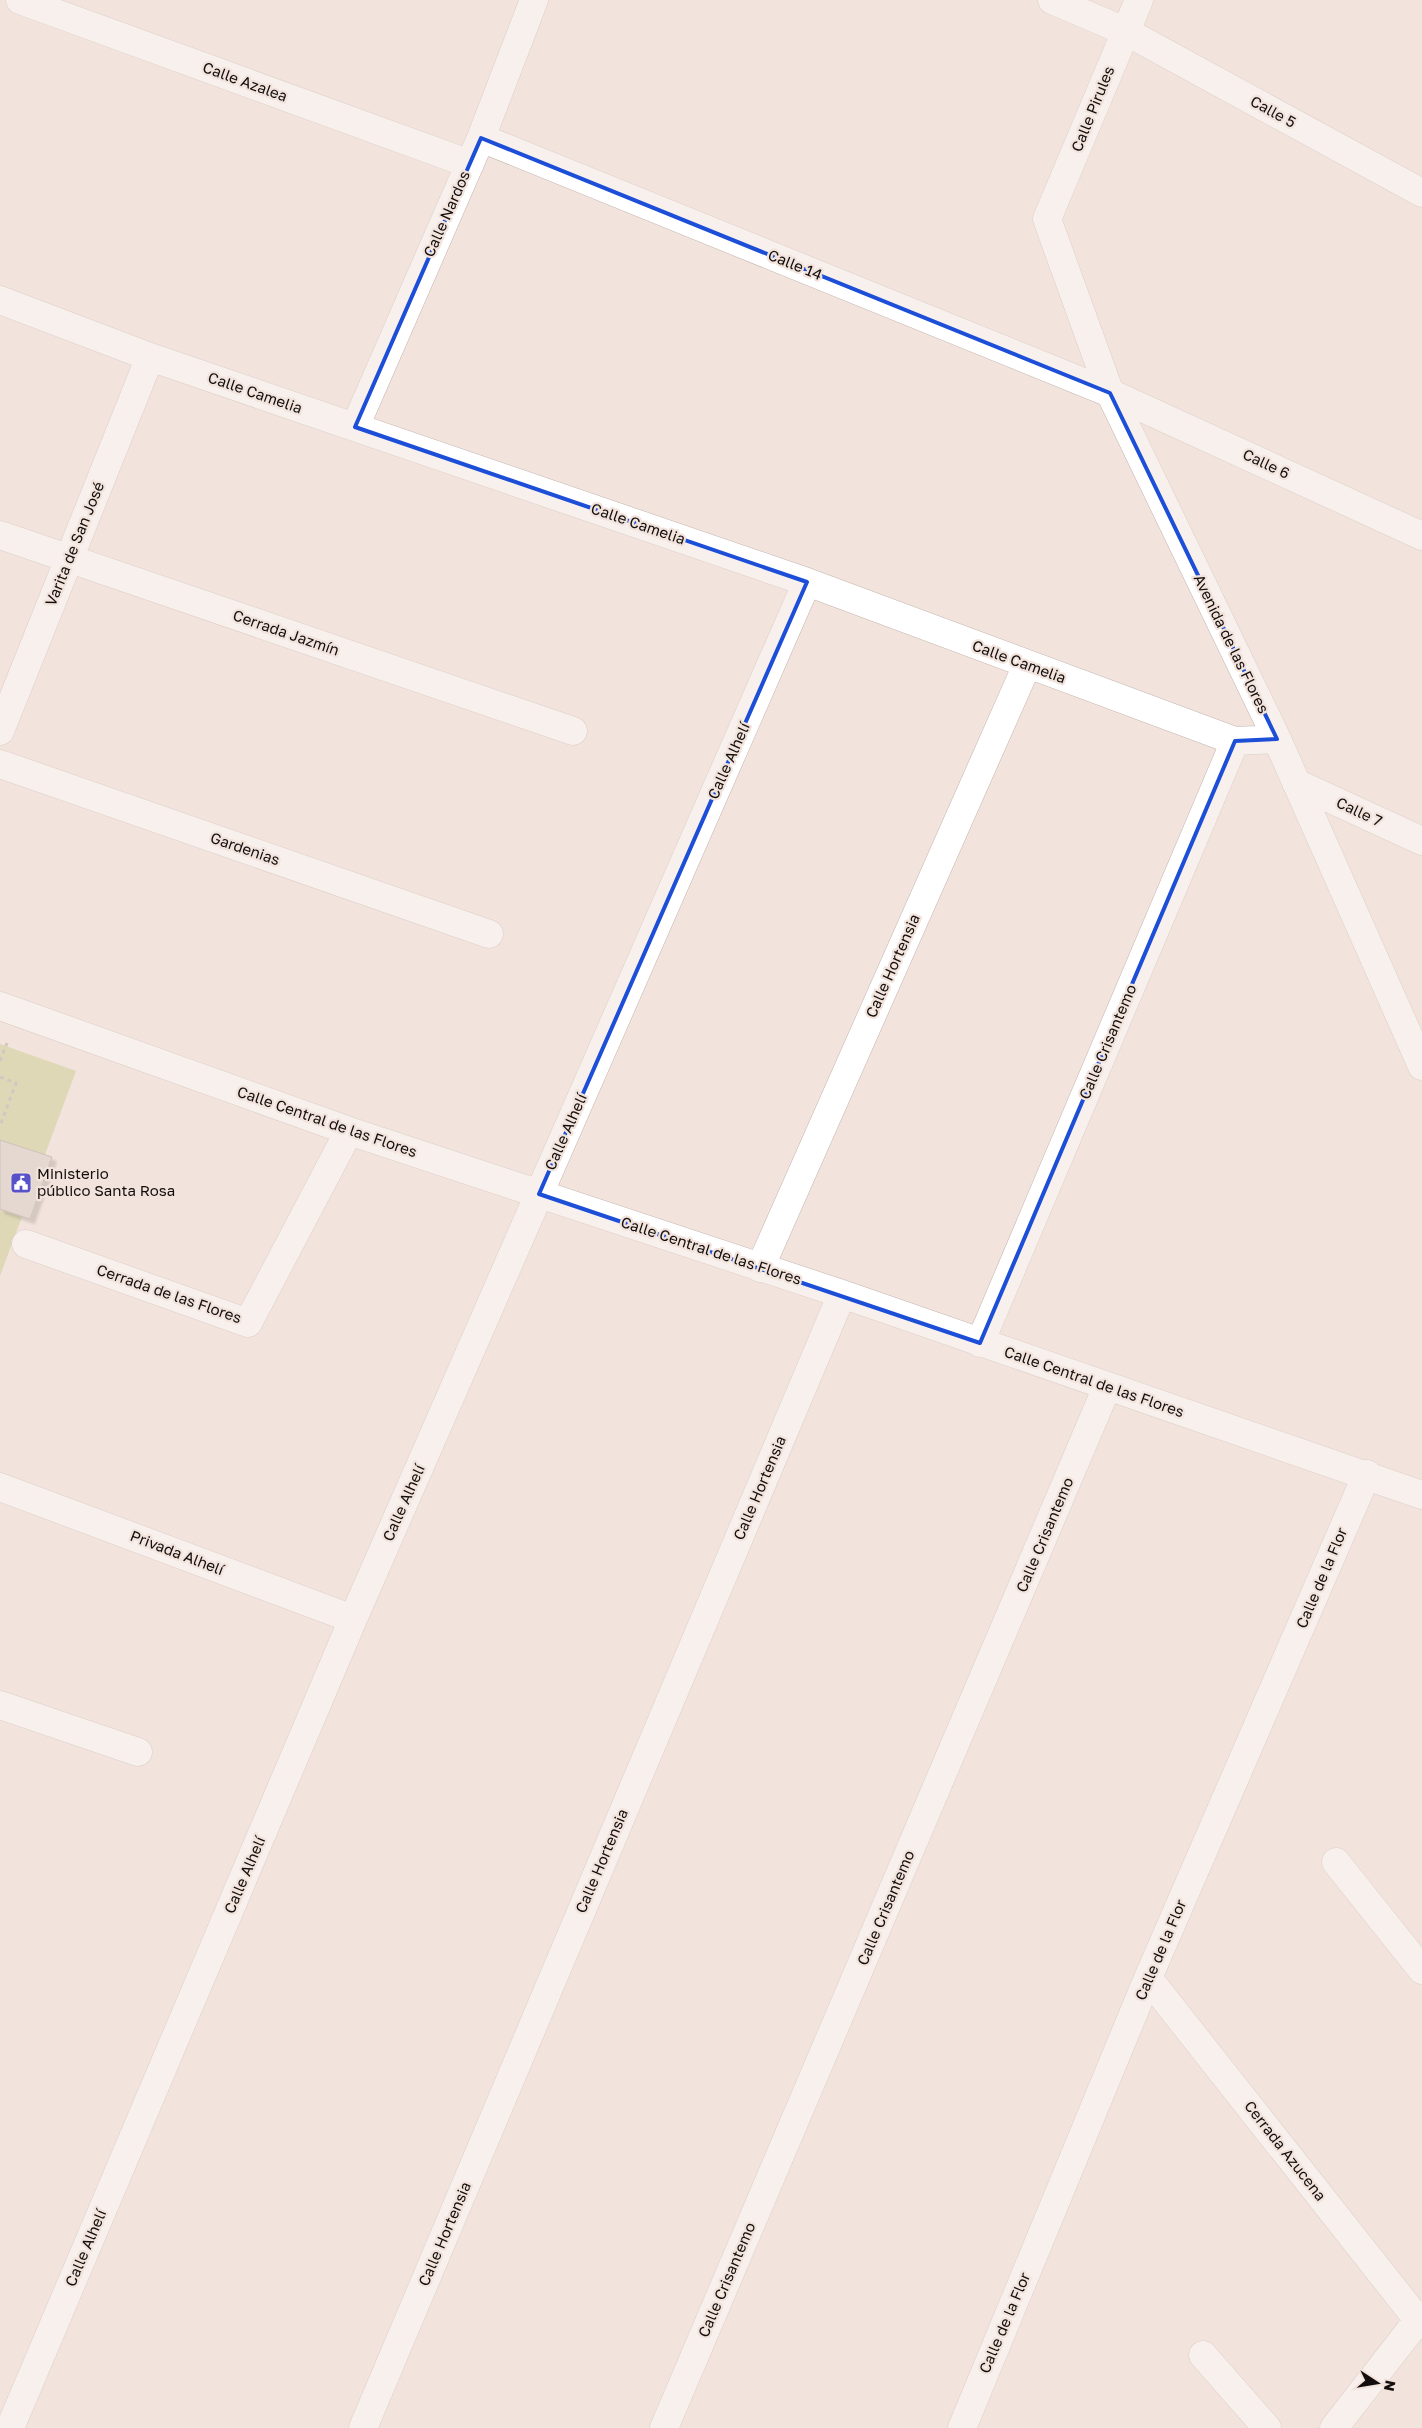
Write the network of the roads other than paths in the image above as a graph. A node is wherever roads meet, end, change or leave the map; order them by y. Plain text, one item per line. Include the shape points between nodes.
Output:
1 (20, 0) edge
2 (534, 0) edge
3 (1052, 0) edge
4 (1139, 0) edge
5 (1125, 31) junction
6 (481, 138) junction
7 (470, 164) junction
8 (1422, 194) edge
9 (1047, 219) joint
10 (0, 300) edge
11 (150, 357) junction
12 (1110, 393) junction
13 (355, 426) junction
14 (0, 535) edge
15 (1422, 536) edge
16 (69, 559) junction
17 (807, 582) junction
18 (1027, 665) junction
19 (573, 730) dead end
20 (0, 731) edge
21 (1277, 739) junction
22 (1235, 740) junction
23 (0, 764) edge
24 (1296, 783) junction
25 (1422, 841) edge
26 (489, 934) dead end
27 (0, 1006) edge
28 (1422, 1066) edge
29 (349, 1131) junction
30 (539, 1194) junction
31 (26, 1244) dead end
32 (760, 1268) junction
33 (842, 1294) junction
34 (980, 1343) junction
35 (1108, 1388) junction
36 (1367, 1474) junction
37 (0, 1487) edge
38 (1422, 1495) edge
39 (353, 1619) junction
40 (1, 1709) edge
41 (138, 1752) dead end
42 (1336, 1862) dead end
43 (1422, 1970) edge
44 (1148, 1978) junction
45 (1421, 2320) edge
46 (1203, 2355) dead end
47 (0, 2425) edge
48 (10, 2428) edge
49 (363, 2428) edge
50 (664, 2428) edge
51 (962, 2428) edge
52 (1267, 2428) edge
53 (1334, 2428) edge

1 - 7 street, Calle Azalea
2 - 6 street, Calle Nardos
3 - 5 street
4 - 5 street, Calle Pirules
5 - 8 street, Calle 5
5 - 9 street, Calle Pirules
6 - 7 street, Calle Nardos
6 - 12 street, Calle 14
7 - 13 street, Calle Nardos
9 - 12 street, Avenida de las Flores
10 - 11 street, Calle Camelia
11 - 13 street, Calle Camelia
11 - 16 street, Varita de San José
12 - 15 street, Calle 6
12 - 21 street, Avenida de las Flores
13 - 17 street, Calle Camelia
14 - 16 street, Cerrada Jazmín
16 - 19 street, Cerrada Jazmín
16 - 20 street, Varita de San José
17 - 18 street, Calle Camelia
17 - 30 street, Calle Alhelí
18 - 22 street, Calle Camelia
18 - 32 street, Calle Hortensia
21 - 22 street, Calle Camelia
21 - 24 street, Avenida de las Flores
22 - 34 street, Calle Crisantemo
23 - 26 street, Gardenias
24 - 25 street, Calle 7
24 - 28 street, Avenida de las Flores
27 - 29 street, Calle Central de las Flores
29 - 30 street, Calle Central de las Flores
29 - 31 street, Cerrada de las Flores via 248,1323
30 - 32 street, Calle Central de las Flores
30 - 39 street, Calle Alhelí
32 - 33 street, Calle Central de las Flores
33 - 34 street, Calle Central de las Flores
33 - 49 street, Calle Hortensia
34 - 35 street, Calle Central de las Flores
35 - 36 street, Calle Central de las Flores
35 - 50 street, Calle Crisantemo
36 - 38 street, Calle Central de las Flores
36 - 44 street, Calle de la Flor
37 - 39 street, Privada Alhelí
39 - 48 street, Calle Alhelí
40 - 41 street
42 - 43 street
44 - 45 street, Cerrada Azucena
44 - 51 street, Calle de la Flor
45 - 53 street
46 - 52 street
47 - 48 street

